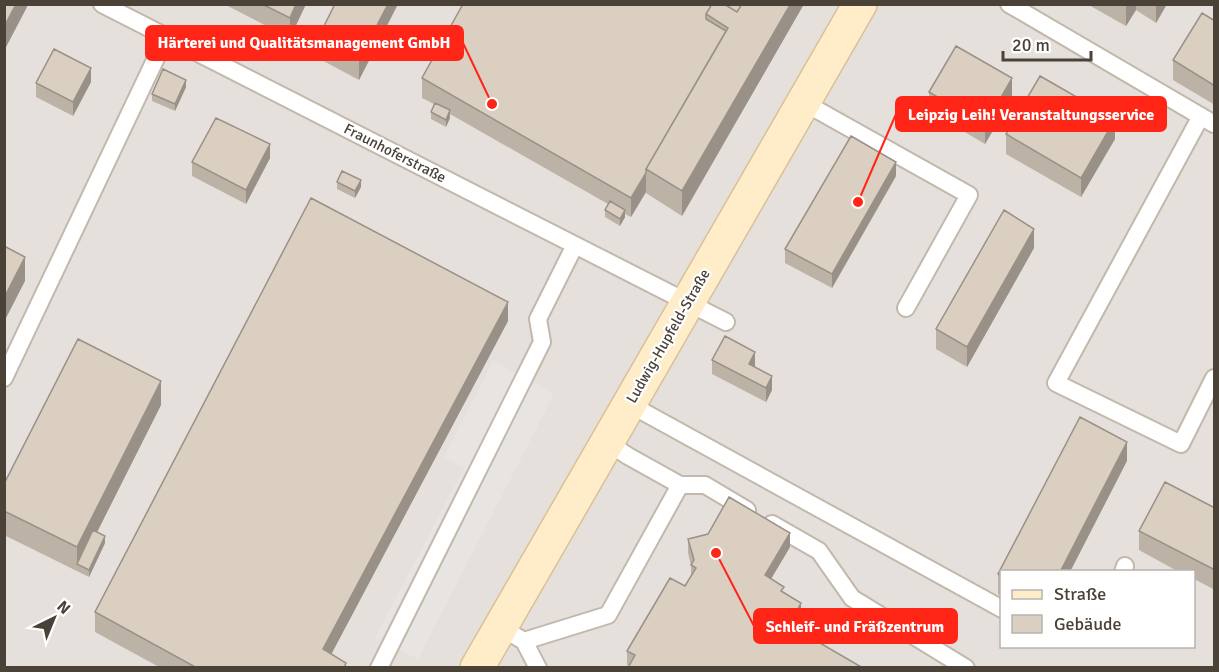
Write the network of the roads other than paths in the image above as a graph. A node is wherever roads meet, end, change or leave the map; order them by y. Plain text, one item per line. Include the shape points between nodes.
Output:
1 (102, 4) edge
2 (860, 4) edge
3 (1009, 4) edge
4 (166, 37) junction
5 (803, 102) junction
6 (1208, 120) edge
7 (575, 245) junction
8 (688, 302) junction
9 (906, 308) dead end
10 (726, 322) dead end
11 (4, 378) edge
12 (1215, 378) edge
13 (629, 404) junction
14 (607, 442) junction
15 (680, 485) junction
16 (1000, 608) edge
17 (512, 634) junction
18 (379, 668) edge
19 (477, 668) edge
20 (538, 668) edge
21 (966, 668) edge

1 - 4 lane, Fraunhoferstraße
2 - 5 main road, Ludwig-Hupfeld-Straße
3 - 6 lane
4 - 7 lane, Fraunhoferstraße
4 - 11 lane
5 - 8 main road, Ludwig-Hupfeld-Straße
5 - 9 lane via 969,195
6 - 12 lane via 1056,383 1181,444
7 - 8 lane, Fraunhoferstraße
7 - 18 lane via 538,319 542,342
8 - 10 lane, Fraunhoferstraße
8 - 13 main road, Ludwig-Hupfeld-Straße
13 - 14 main road, Ludwig-Hupfeld-Straße
13 - 16 lane
14 - 15 lane
14 - 17 main road, Ludwig-Hupfeld-Straße
15 - 17 lane via 608,615
15 - 21 lane via 705,486 819,551 852,598
17 - 19 main road, Ludwig-Hupfeld-Straße
17 - 20 lane

